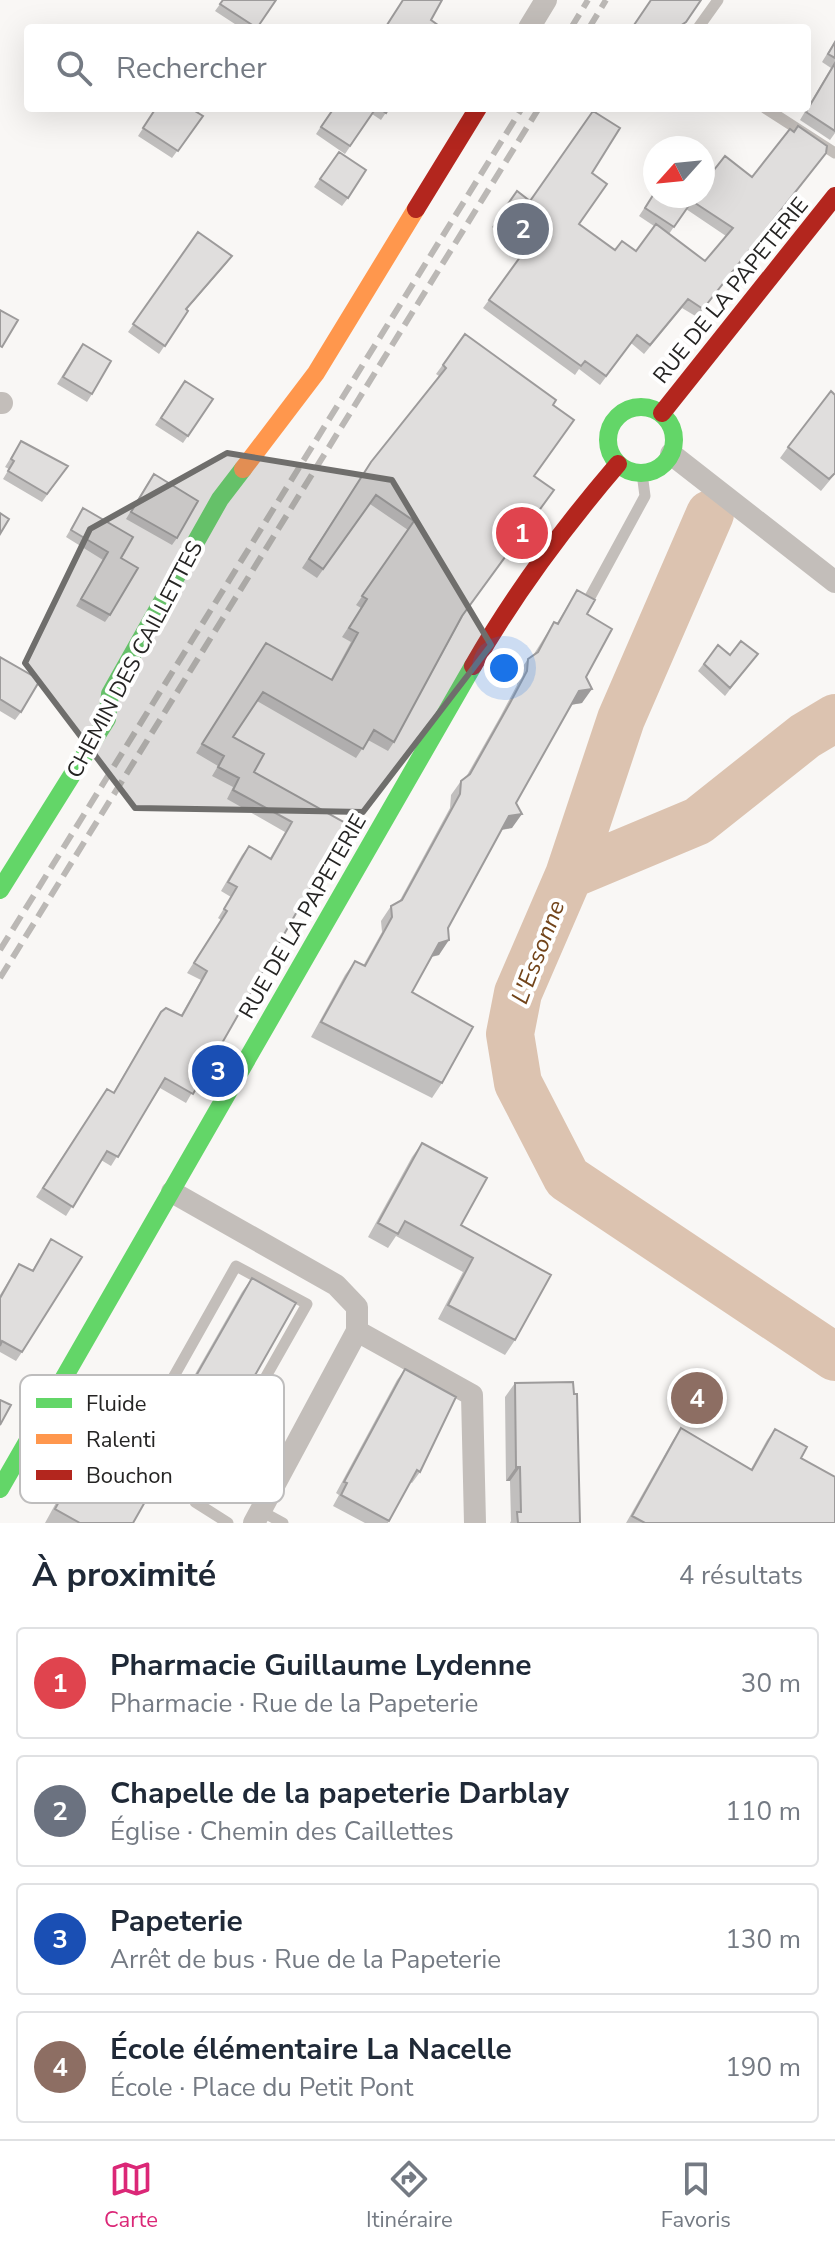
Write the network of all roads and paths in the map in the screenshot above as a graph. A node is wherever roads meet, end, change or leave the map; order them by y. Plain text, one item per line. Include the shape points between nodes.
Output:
1 (546, 0) edge
2 (718, 0) edge
3 (531, 24) edge
4 (701, 24) edge
5 (476, 112) edge
6 (771, 112) edge
7 (835, 153) edge
8 (835, 196) edge
9 (662, 413) junction
10 (671, 454) junction
11 (618, 464) junction
12 (642, 473) junction
13 (835, 582) edge
14 (589, 599) edge
15 (0, 890) edge
16 (172, 1192) junction
17 (357, 1331) junction
18 (66, 1375) edge
19 (175, 1375) edge
20 (267, 1375) edge
21 (20, 1454) edge
22 (284, 1468) edge
23 (0, 1489) edge
24 (197, 1503) edge
25 (258, 1517) edge
26 (228, 1523) edge
27 (283, 1523) edge
28 (475, 1523) edge

1 - 3 street
2 - 4 lane
5 - 15 street, CHEMIN DES CAILLETTES via 316,373 220,499 110,694 107,719
6 - 7 lane
8 - 9 street, RUE DE LA PAPETERIE
9 - 10 street via 674,432
9 - 11 street via 641,407 620,414 608,444
10 - 12 street via 659,468
10 - 13 street
11 - 12 street
11 - 16 street, RUE DE LA PAPETERIE via 500,619
12 - 14 lane via 645,496
16 - 17 street via 336,1285 357,1307
16 - 18 street, RUE DE LA PAPETERIE
17 - 22 street
17 - 28 street via 472,1395
19 - 20 lane via 236,1266 307,1304
21 - 23 street, RUE DE LA PAPETERIE
24 - 26 lane
25 - 27 lane

